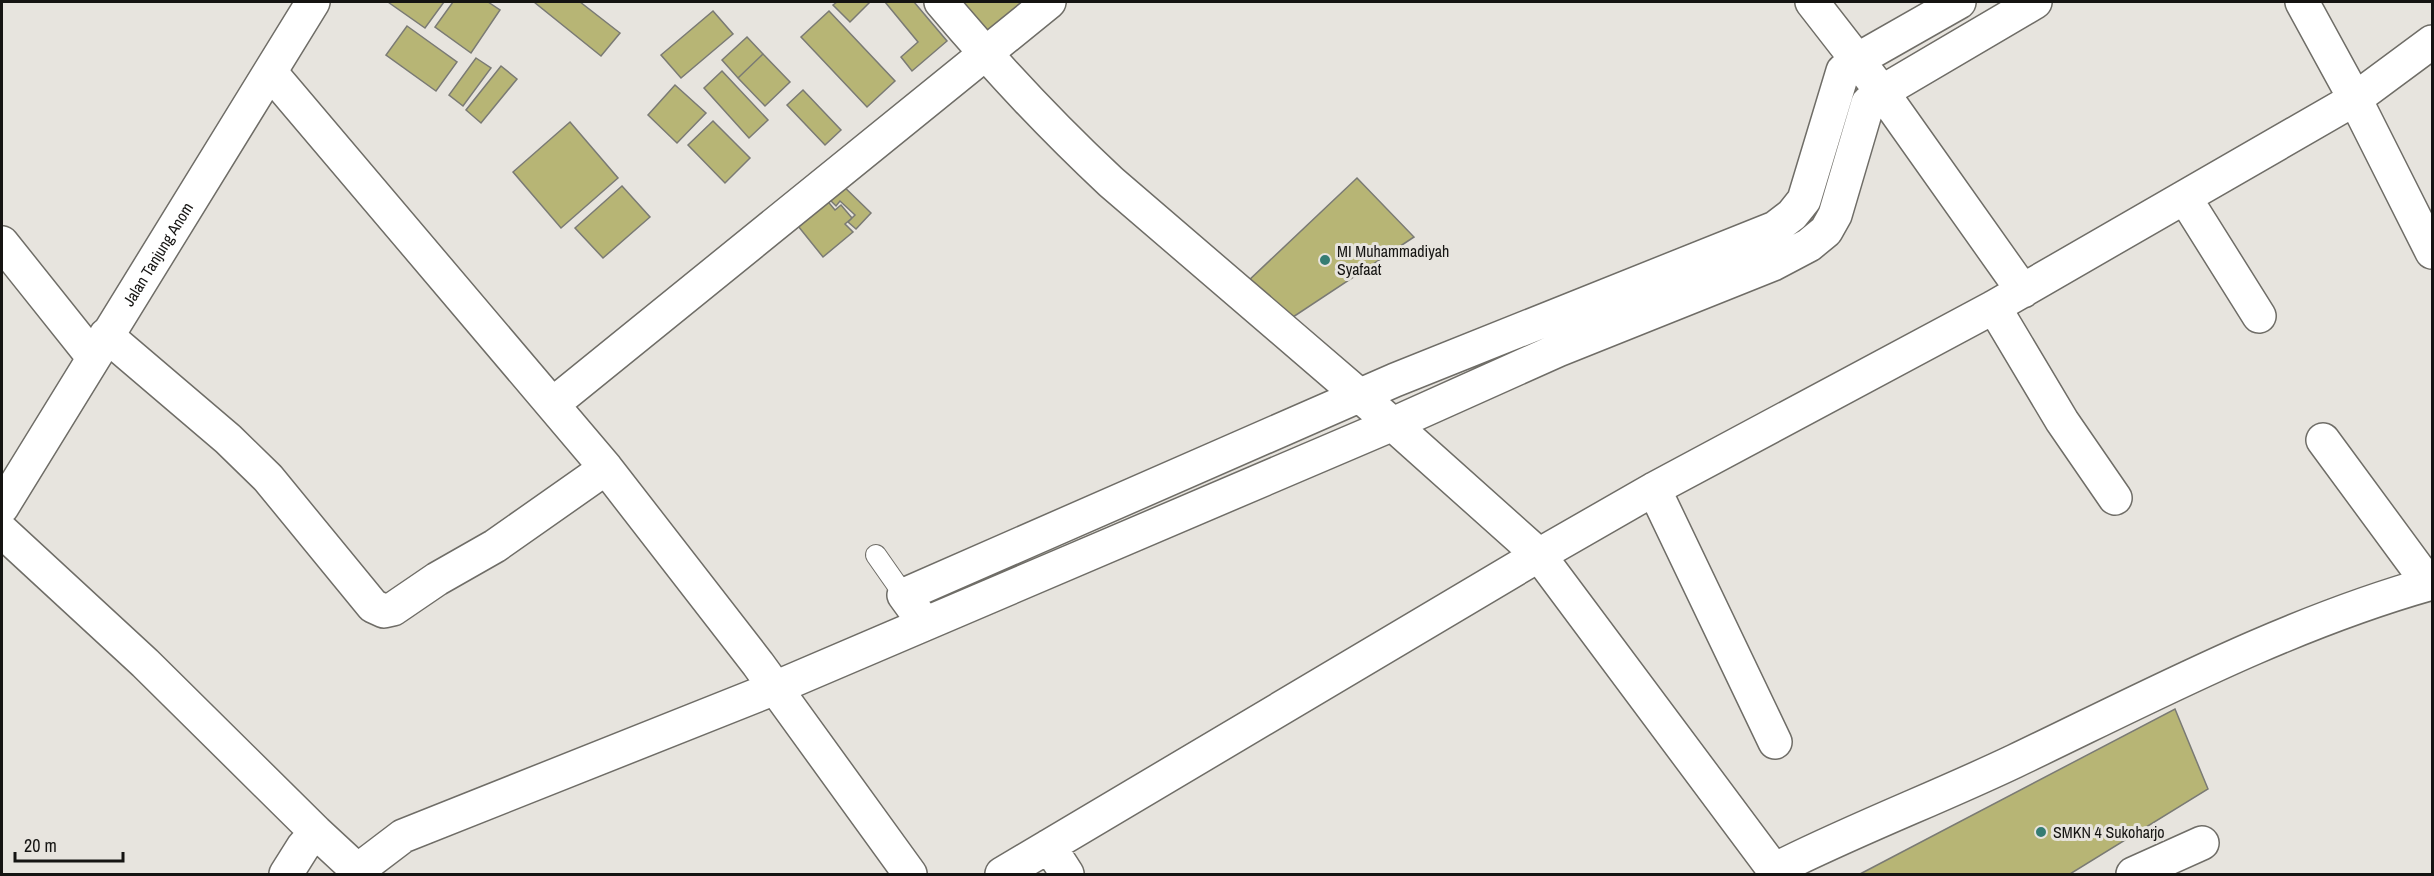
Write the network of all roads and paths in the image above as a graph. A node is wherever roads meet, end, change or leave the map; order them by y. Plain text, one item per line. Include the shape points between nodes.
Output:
1 (313, 2) edge
2 (941, 2) edge
3 (1049, 2) edge
4 (1812, 2) edge
5 (1959, 2) edge
6 (2035, 2) edge
7 (2302, 2) edge
8 (2433, 42) edge
9 (984, 52) junction
10 (271, 73) junction
11 (1869, 76) junction
12 (2355, 99) junction
13 (2184, 198) junction
14 (2, 243) edge
15 (2432, 250) edge
16 (2023, 291) junction
17 (1994, 307) junction
18 (2259, 316) dead end
19 (99, 346) junction
20 (553, 404) junction
21 (1377, 411) junction
22 (2323, 440) dead end
23 (606, 468) junction
24 (1654, 489) junction
25 (2115, 498) dead end
26 (2, 507) edge
27 (1101, 528) junction
28 (2, 531) edge
29 (876, 555) dead end
30 (1539, 555) junction
31 (2431, 584) edge
32 (914, 609) junction
33 (769, 678) junction
34 (1775, 742) dead end
35 (320, 836) junction
36 (2202, 843) dead end
37 (1049, 846) junction
38 (353, 869) edge
39 (1776, 872) edge
40 (286, 874) edge
41 (910, 874) edge
42 (1002, 874) edge
43 (1067, 874) edge
44 (2133, 874) edge

1 - 10 street, Jalan Tanjung Anom
2 - 9 street
3 - 9 street
4 - 11 street
5 - 11 street
6 - 11 street
7 - 12 street
8 - 12 street
9 - 20 street
9 - 21 street via 1111,182
10 - 19 street, Jalan Tanjung Anom
10 - 20 street
11 - 16 street
11 - 21 street via 1844,71 1804,200 1775,228
11 - 21 street via 1868,103 1835,215 1826,231 1809,245 1773,264 1558,350
12 - 13 street
12 - 15 street
13 - 16 street
13 - 18 street
14 - 19 street
16 - 17 street
17 - 24 street
17 - 25 street via 2062,422
19 - 23 street via 228,439 268,478 373,606 384,611 495,546
19 - 26 street, Jalan Tanjung Anom
20 - 23 street
21 - 27 street
21 - 27 street
21 - 30 street
22 - 31 street
23 - 33 street
24 - 30 street
24 - 34 street
27 - 32 street
28 - 35 street via 145,663
29 - 32 lane
30 - 37 street
30 - 39 street
31 - 39 street via 2327,618 2239,654 2010,764 1829,842
32 - 33 street
33 - 38 street via 403,836
33 - 41 street
35 - 38 street
35 - 40 street via 303,847
36 - 44 street
37 - 42 street
37 - 43 street

